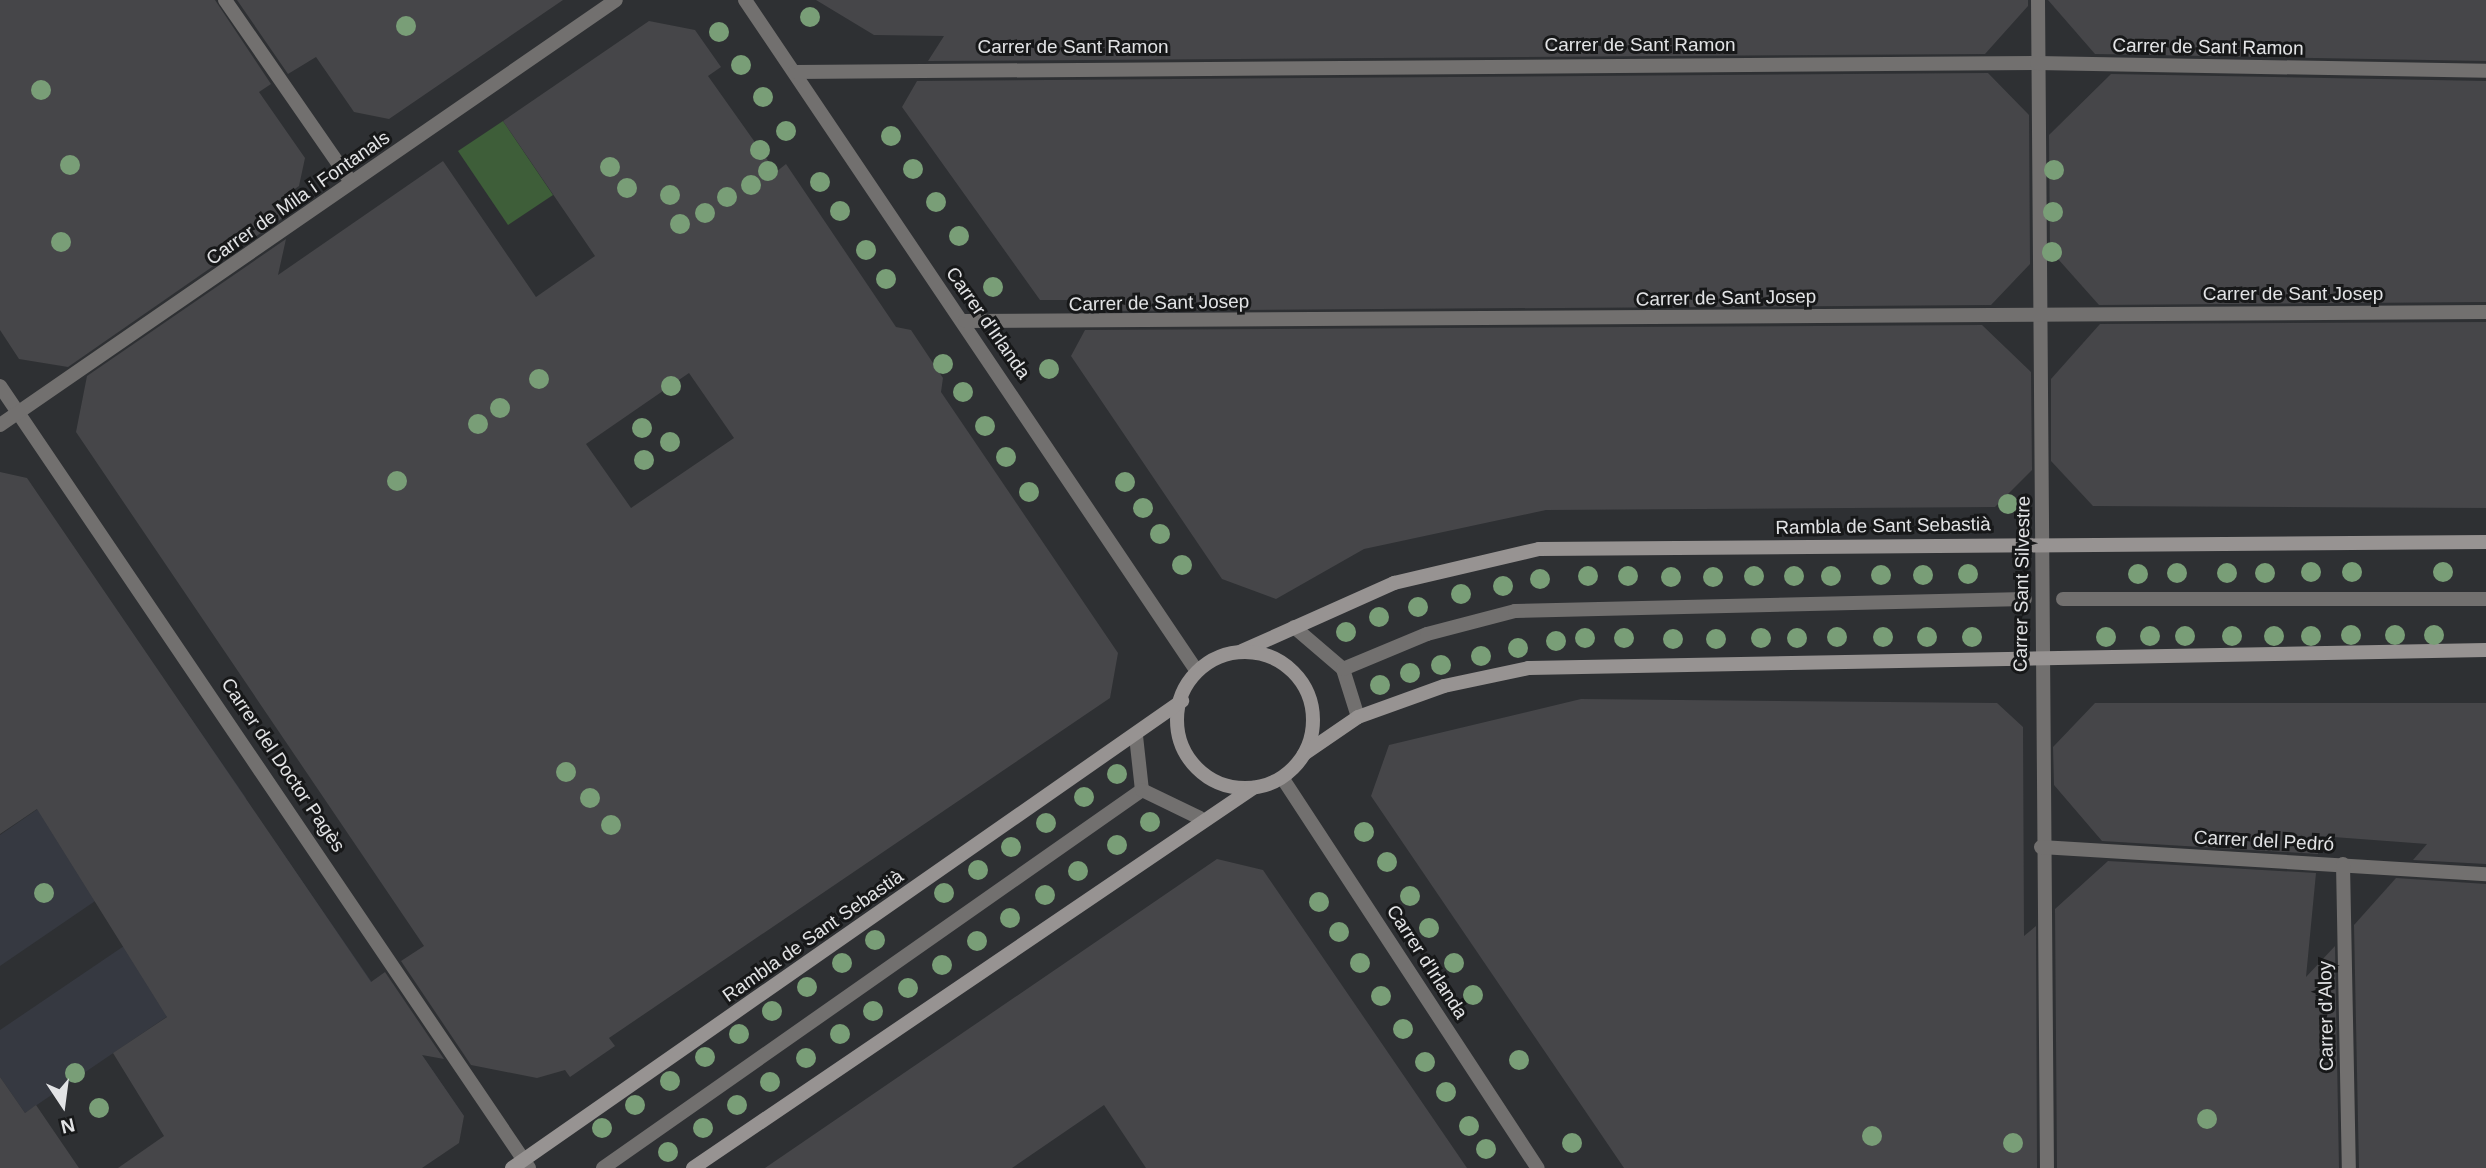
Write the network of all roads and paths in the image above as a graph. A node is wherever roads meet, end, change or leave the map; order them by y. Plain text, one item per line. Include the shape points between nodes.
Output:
1 (225, 0) edge
2 (615, 0) edge
3 (745, 0) edge
4 (2038, 0) edge
5 (2037, 63) junction
6 (2486, 71) edge
7 (795, 72) junction
8 (351, 182) junction
9 (2486, 312) edge
10 (2039, 314) junction
11 (965, 321) junction
12 (0, 386) edge
13 (21, 411) junction
14 (0, 425) edge
15 (2486, 542) edge
16 (2042, 544) junction
17 (2486, 598) edge
18 (2025, 599) dead end
19 (2063, 599) dead end
20 (1294, 627) junction
21 (2486, 650) edge
22 (1242, 651) junction
23 (2040, 658) junction
24 (1343, 669) junction
25 (1196, 670) junction
26 (1182, 701) junction
27 (1358, 717) junction
28 (1136, 736) junction
29 (1304, 754) junction
30 (1283, 779) junction
31 (1253, 788) junction
32 (1142, 790) junction
33 (1200, 818) junction
34 (2040, 847) junction
35 (2343, 864) junction
36 (2486, 874) edge
37 (522, 1165) edge
38 (603, 1168) edge
39 (693, 1168) edge
40 (1538, 1168) edge
41 (2048, 1168) edge
42 (2349, 1168) edge

1 - 8 street
2 - 8 street, Carrer de Mila i Fontanals
3 - 7 street, Carrer d'Irlanda
4 - 5 street, Carrer Sant Silvestre
5 - 6 street, Carrer de Sant Ramon
5 - 7 street, Carrer de Sant Ramon
5 - 10 street, Carrer Sant Silvestre
7 - 11 street, Carrer d'Irlanda
8 - 13 street, Carrer de Mila i Fontanals
9 - 10 street, Carrer de Sant Josep
10 - 11 street, Carrer de Sant Josep
10 - 16 street, Carrer Sant Silvestre
11 - 25 street, Carrer d'Irlanda
12 - 13 street, Carrer del Doctor Pagès
13 - 14 street, Carrer de Mila i Fontanals
13 - 37 street, Carrer del Doctor Pagès
15 - 16 street, Rambla de Sant Sebastià
16 - 20 street, Rambla de Sant Sebastià via 1539,550 1394,583
16 - 23 street, Carrer Sant Silvestre
17 - 19 street
18 - 24 street via 1515,611 1427,634
20 - 22 street, Rambla de Sant Sebastià
20 - 24 street
21 - 23 street
22 - 25 street
22 - 29 street via 1287,665 1304,684 1313,706
23 - 27 street via 1529,668 1444,687
23 - 34 street, Carrer Sant Silvestre
24 - 27 street
25 - 26 street
26 - 28 street, Rambla de Sant Sebastià
26 - 31 street via 1175,719 1190,763 1230,787
27 - 29 street
28 - 32 street
28 - 37 street, Rambla de Sant Sebastià
29 - 30 street
30 - 31 street
30 - 40 street, Carrer d'Irlanda
31 - 33 street
32 - 33 street
32 - 38 street
33 - 39 street
34 - 35 street, Carrer del Pedró
34 - 41 street, Carrer Sant Silvestre
35 - 36 street, Carrer del Pedró
35 - 42 street, Carrer d'Aloy

